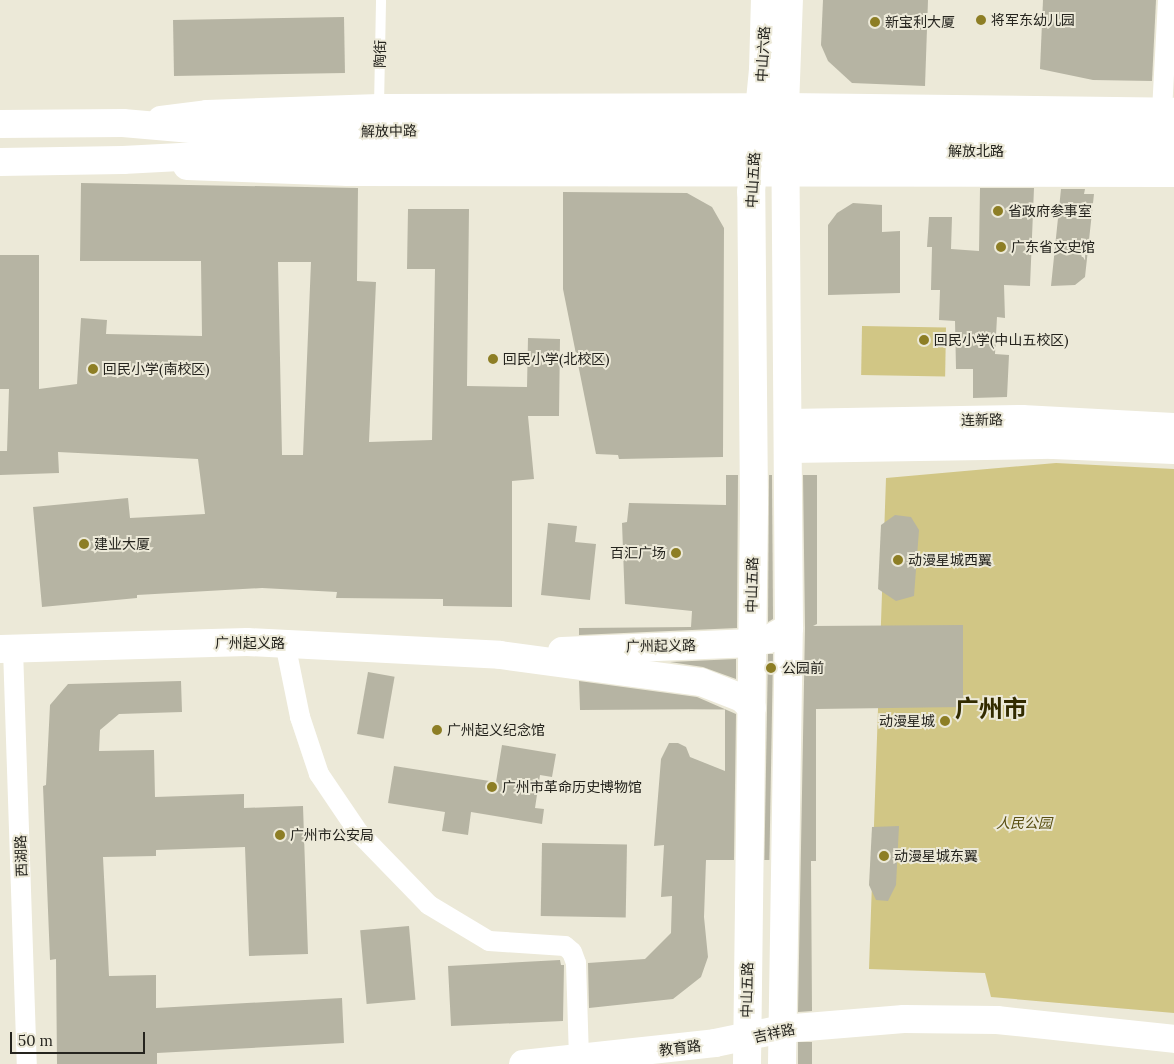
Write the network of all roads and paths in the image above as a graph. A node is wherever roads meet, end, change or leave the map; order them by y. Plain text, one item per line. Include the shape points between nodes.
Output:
1 (381, 0) edge
2 (765, 0) edge
3 (789, 0) edge
4 (1168, 0) edge
5 (379, 108) junction
6 (1170, 118) edge
7 (122, 123) junction
8 (0, 124) edge
9 (778, 133) junction
10 (467, 140) junction
11 (1085, 142) junction
12 (1174, 153) edge
13 (123, 160) junction
14 (0, 162) edge
15 (752, 172) junction
16 (1174, 173) edge
17 (1174, 427) edge
18 (789, 436) junction
19 (1174, 450) edge
20 (789, 628) junction
21 (285, 643) junction
22 (752, 643) junction
23 (7, 649) edge
24 (500, 655) junction
25 (752, 708) junction
26 (782, 1022) junction
27 (1174, 1022) edge
28 (1174, 1039) edge
29 (747, 1052) edge
30 (579, 1059) junction
31 (27, 1064) edge
32 (523, 1064) edge
33 (782, 1064) edge

1 - 5 lane, 陶街
2 - 9 main road, 中山六路
3 - 9 main road, 中山六路
4 - 6 street
5 - 7 main road via 208,114
5 - 9 main road
6 - 9 main road
6 - 11 main road, 解放北路
7 - 8 main road, 解放中路
7 - 10 main road, 解放中路
9 - 10 main road, 解放中路
9 - 11 main road, 解放北路
9 - 15 main road, 中山五路
9 - 15 main road
9 - 16 main road
9 - 18 main road
10 - 13 main road, 解放中路
11 - 12 main road, 解放北路
13 - 14 main road, 解放中路
13 - 15 main road via 219,168 348,172
15 - 22 main road, 中山五路
17 - 18 main road, 连新路 via 1022,419
18 - 19 main road, 连新路
18 - 20 main road
20 - 22 main road, 广州起义路 via 769,640
20 - 26 main road
21 - 23 main road, 广州起义路
21 - 24 main road, 广州起义路
21 - 30 street via 300,717 319,774 359,833 429,905 489,941 565,946 572,952 576,963
22 - 24 main road, 广州起义路
22 - 25 main road, 中山五路
23 - 31 street, 西湖路
24 - 25 main road, 广州起义路 via 701,682 742,698
25 - 29 main road, 中山五路
26 - 27 main road, 吉祥路 via 904,1003 978,1002
26 - 28 main road, 吉祥路 via 967,1018
26 - 29 main road, 吉祥路
26 - 33 main road
29 - 30 main road, 教育路
30 - 32 main road, 教育路

